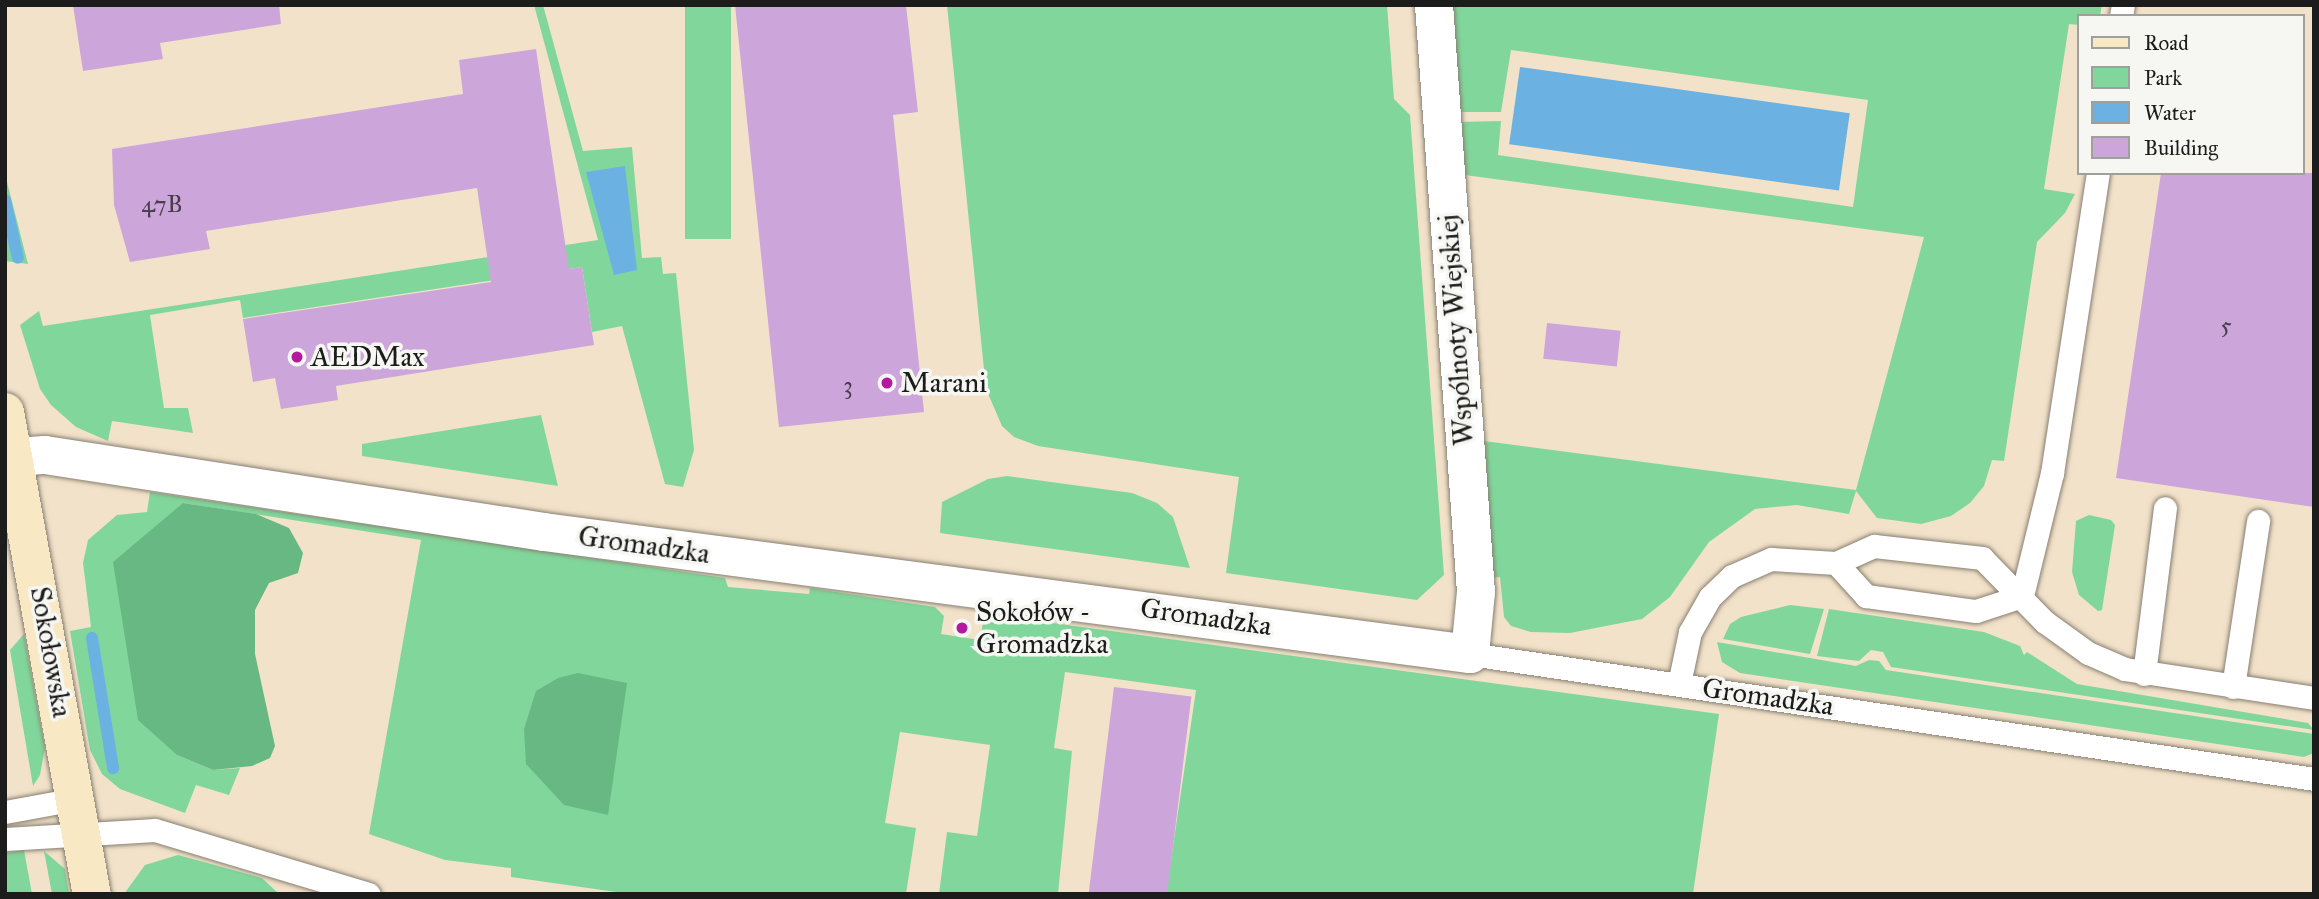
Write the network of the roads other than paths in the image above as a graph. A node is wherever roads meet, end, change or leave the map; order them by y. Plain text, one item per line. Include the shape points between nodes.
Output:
1 (1434, 5) edge
2 (2098, 175) edge
3 (5, 412) edge
4 (15, 457) junction
5 (2165, 508) dead end
6 (2258, 522) dead end
7 (1836, 563) junction
8 (2022, 596) junction
9 (1470, 654) junction
10 (2144, 674) junction
11 (1679, 684) junction
12 (2233, 687) junction
13 (2314, 698) edge
14 (2314, 779) edge
15 (5, 812) edge
16 (78, 816) junction
17 (5, 839) edge
18 (92, 894) edge
19 (369, 894) edge

1 - 9 street, Wspólnoty Wiejskiej via 1476,592
2 - 8 lane via 2053,473
3 - 4 street, Sokołowska
4 - 9 street, Gromadzka via 44,455 544,532 852,569
4 - 16 street, Sokołowska
5 - 10 lane
6 - 12 lane
7 - 8 lane via 1866,596 1976,611
7 - 8 lane via 1874,546 1982,558
7 - 11 lane via 1771,559 1732,576 1710,597 1689,632
8 - 10 lane via 2045,622 2088,653
9 - 11 lane, Gromadzka
10 - 12 lane
11 - 14 lane, Gromadzka
12 - 13 lane
15 - 16 lane
16 - 17 lane
16 - 18 street, Sokołowska
16 - 19 lane via 185,836

